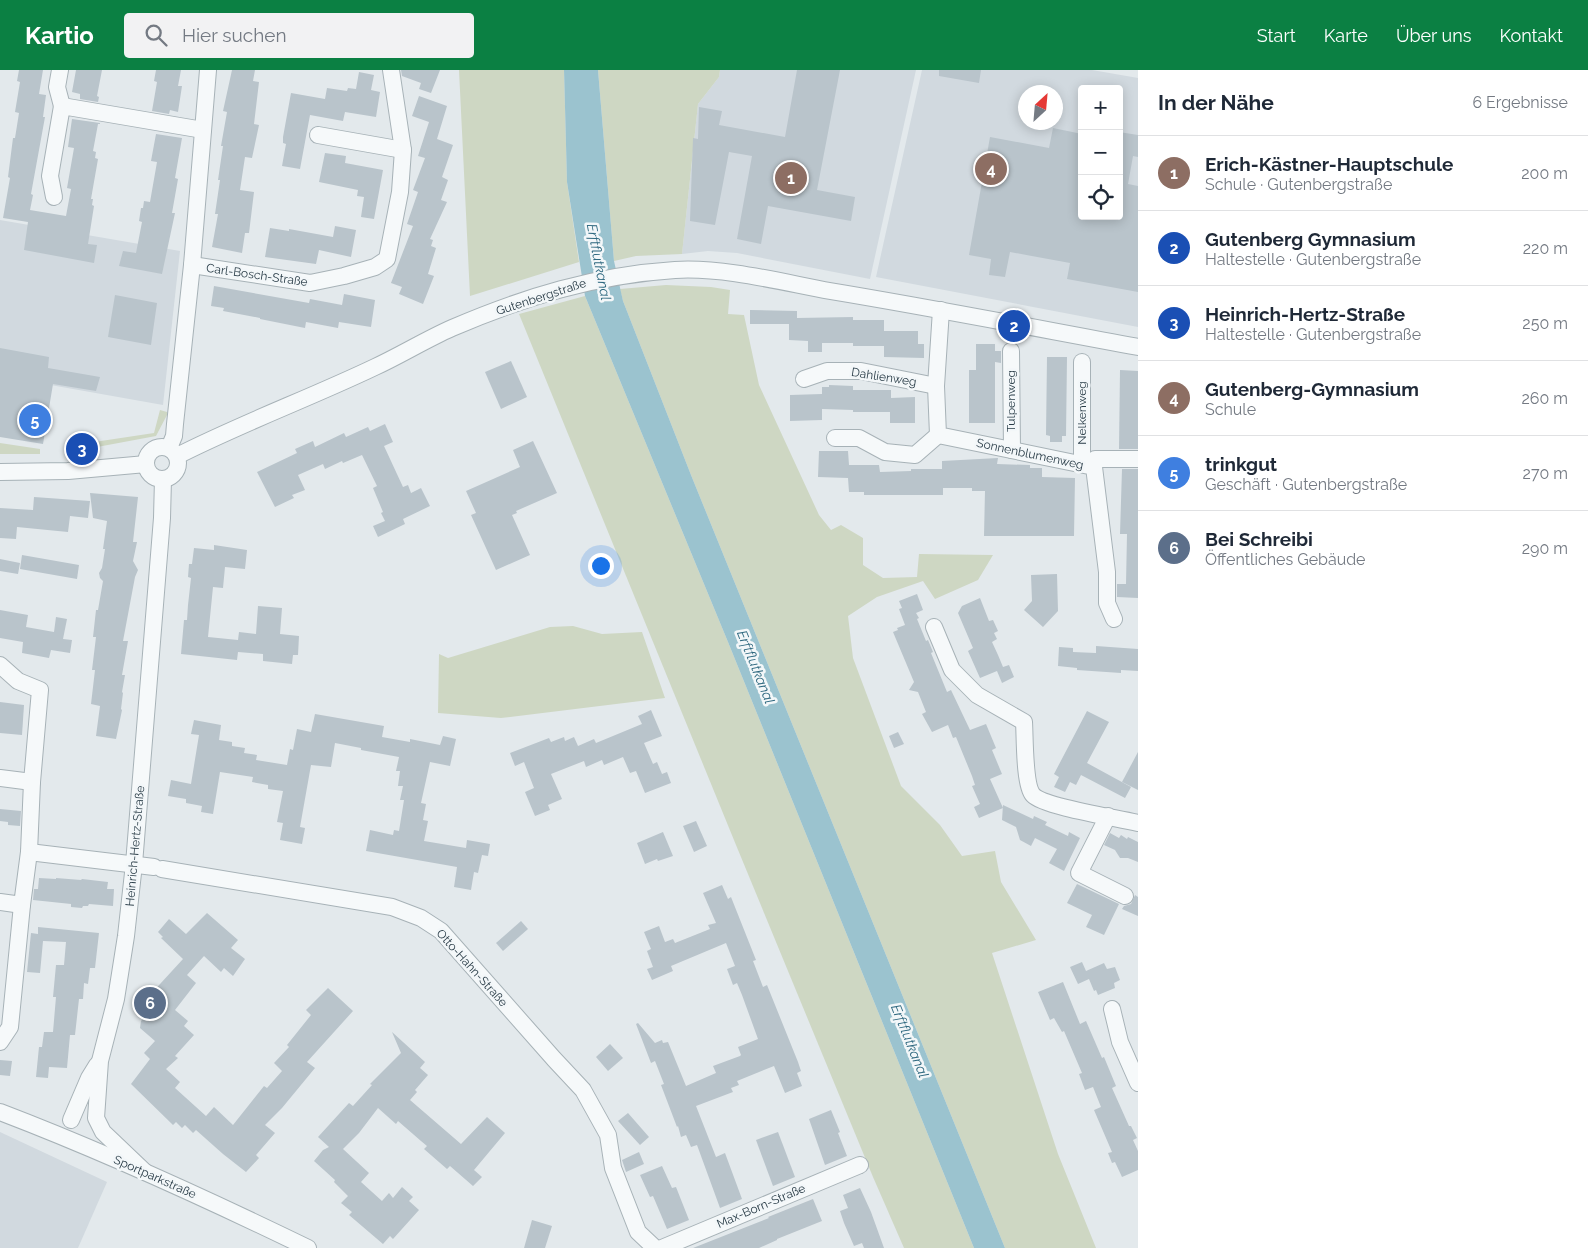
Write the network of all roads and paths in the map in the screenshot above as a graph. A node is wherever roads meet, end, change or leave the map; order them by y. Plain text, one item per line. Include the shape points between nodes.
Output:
1 (60, 70) edge
2 (208, 70) edge
3 (391, 70) edge
4 (62, 106) junction
5 (203, 130) junction
6 (318, 135) dead end
7 (403, 150) junction
8 (54, 196) dead end
9 (192, 265) junction
10 (941, 310) junction
11 (1138, 347) edge
12 (1011, 351) dead end
13 (1082, 362) dead end
14 (804, 379) dead end
15 (936, 386) junction
16 (938, 435) junction
17 (835, 438) dead end
18 (1012, 450) junction
19 (173, 452) junction
20 (1138, 459) edge
21 (146, 464) junction
22 (1088, 466) junction
23 (0, 472) edge
24 (163, 479) junction
25 (1114, 619) dead end
26 (934, 627) dead end
27 (0, 665) edge
28 (0, 778) edge
29 (32, 782) junction
30 (1108, 816) junction
31 (1138, 823) edge
32 (29, 852) junction
33 (134, 864) junction
34 (1125, 896) dead end
35 (0, 902) edge
36 (22, 905) junction
37 (1112, 1009) dead end
38 (0, 1042) edge
39 (100, 1062) junction
40 (1138, 1083) edge
41 (0, 1112) edge
42 (71, 1120) dead end
43 (860, 1164) dead end
44 (145, 1172) junction
45 (308, 1248) edge
46 (655, 1248) edge
47 (662, 1248) edge

1 - 4 street via 57,87
2 - 5 street
3 - 7 street, Carl-Bosch-Straße
4 - 5 street
4 - 8 street via 50,176
5 - 9 street
6 - 7 street
7 - 9 street, Carl-Bosch-Straße via 400,192 387,259 375,267 310,283
9 - 19 street
10 - 11 street, Gutenbergstraße
10 - 15 street
10 - 19 street, Gutenbergstraße via 726,273 677,270 627,274 577,284 515,303 450,329 376,367
12 - 18 street, Tulpenweg
13 - 22 street, Nelkenweg
14 - 15 street, Dahlienweg via 827,371 861,372
15 - 16 street
16 - 17 street via 915,455 885,452 859,438
16 - 18 street, Sonnenblumenweg
18 - 22 street, Sonnenblumenweg
19 - 21 street via 158,447 146,459
19 - 24 street via 178,466 176,472
20 - 22 street via 1095,459
21 - 23 street via 68,471
21 - 24 street via 154,477
22 - 25 street, Sonnenblumenweg via 1107,572 1107,603
24 - 33 street, Heinrich-Hertz-Straße
26 - 30 street via 952,670 977,695 1024,722 1028,784 1033,795 1051,804
27 - 29 street via 18,681 40,690
28 - 29 street
29 - 32 street
30 - 31 street
30 - 34 street via 1079,873
32 - 33 street, Otto-Hahn-Straße
32 - 36 street
33 - 39 street, Heinrich-Hertz-Straße via 116,999
33 - 46 street, Otto-Hahn-Straße via 392,907 422,918 441,931 583,1090 608,1135 613,1168 638,1232
35 - 36 street
36 - 38 street via 10,1027
37 - 40 street via 1120,1042
39 - 42 street, Heinrich-Hertz-Straße via 89,1078
39 - 44 street, Heinrich-Hertz-Straße via 96,1118 103,1132
41 - 44 street, Sportparkstraße
43 - 47 street, Max-Born-Straße
44 - 45 street, Sportparkstraße

